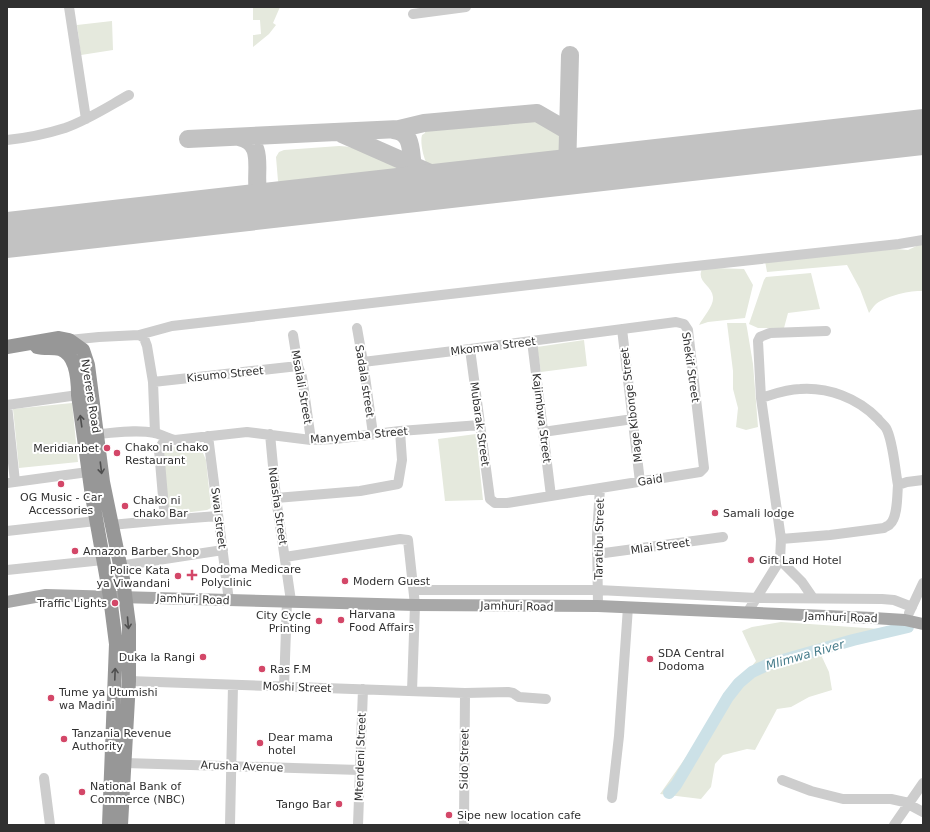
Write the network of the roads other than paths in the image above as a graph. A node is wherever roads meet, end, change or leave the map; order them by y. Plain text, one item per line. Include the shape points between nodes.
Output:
1 (70, 7) edge
2 (466, 7) edge
3 (437, 9) edge
4 (413, 14) dead end
5 (129, 95) dead end
6 (86, 119) junction
7 (7, 140) edge
8 (923, 240) edge
9 (357, 328) dead end
10 (622, 329) junction
11 (826, 331) dead end
12 (139, 335) junction
13 (293, 335) dead end
14 (69, 340) junction
15 (532, 341) junction
16 (28, 344) junction
17 (7, 347) edge
18 (470, 349) junction
19 (363, 362) junction
20 (298, 366) junction
21 (153, 382) junction
22 (78, 395) junction
23 (761, 398) junction
24 (7, 405) edge
25 (633, 419) junction
26 (480, 425) junction
27 (400, 432) junction
28 (543, 432) junction
29 (155, 433) junction
30 (97, 434) junction
31 (270, 434) junction
32 (373, 434) junction
33 (208, 436) junction
34 (166, 438) junction
35 (311, 440) junction
36 (88, 472) junction
37 (700, 472) joint
38 (923, 480) edge
39 (11, 482) edge
40 (640, 482) junction
41 (898, 485) junction
42 (600, 488) junction
43 (551, 496) junction
44 (276, 498) junction
45 (490, 499) joint
46 (218, 516) junction
47 (165, 520) junction
48 (96, 521) junction
49 (111, 525) junction
50 (7, 531) edge
51 (722, 537) dead end
52 (780, 539) junction
53 (223, 550) junction
54 (597, 554) junction
55 (285, 557) junction
56 (103, 560) junction
57 (780, 560) junction
58 (119, 566) junction
59 (7, 570) edge
60 (923, 582) edge
61 (414, 590) junction
62 (598, 590) junction
63 (110, 597) junction
64 (126, 598) junction
65 (757, 598) junction
66 (812, 598) junction
67 (229, 600) junction
68 (289, 601) junction
69 (7, 602) edge
70 (415, 605) junction
71 (598, 606) junction
72 (912, 607) junction
73 (628, 608) junction
74 (747, 613) junction
75 (905, 620) junction
76 (923, 624) edge
77 (129, 681) junction
78 (233, 685) junction
79 (284, 686) junction
80 (363, 689) junction
81 (412, 691) junction
82 (465, 693) junction
83 (546, 699) dead end
84 (125, 763) junction
85 (231, 766) junction
86 (360, 770) junction
87 (44, 778) dead end
88 (782, 780) dead end
89 (923, 783) edge
90 (612, 798) dead end
91 (908, 803) junction
92 (923, 812) edge
93 (50, 825) edge
94 (109, 825) edge
95 (121, 825) edge
96 (230, 825) edge
97 (358, 825) edge
98 (464, 825) edge
99 (894, 825) edge

1 - 6 street
2 - 3 street
3 - 4 street
5 - 6 street
6 - 7 street via 51,132
8 - 12 street via 172,326
9 - 19 street, Sadala street
10 - 15 street, Mkomwa Street
10 - 25 street, Mage Kibonge Street
10 - 37 street, Shekif Street via 676,322 684,324 688,330 704,468
11 - 23 street via 770,333 760,338 758,345
12 - 14 street
12 - 21 street via 144,338 147,346
13 - 20 street, Msalali Street
14 - 16 highway via 59,338
14 - 30 highway, Nyerere Road via 83,350 86,356
15 - 18 street, Mkomwa Street
15 - 28 street, Kajimbwa Street
16 - 17 highway
16 - 22 highway, Nyerere Road via 66,352 74,363
18 - 19 street, Mkomwa Street
18 - 26 street, Mubarak Street
19 - 32 street, Sadala street
20 - 21 street, Kisumo Street
20 - 35 street, Msalali Street via 302,377
21 - 29 street
22 - 24 street
36 -> 22 highway, Nyerere Road
23 - 41 street via 810,388 844,396 862,405 886,428
23 - 52 street
24 - 39 street
25 - 28 street
25 - 40 street, Mage Kibonge Street
26 - 27 street, Manyemba Street
26 - 45 street, Mubarak Street
27 - 32 street, Manyemba Street
27 - 44 street via 402,460 398,484 360,491
28 - 43 street, Kajimbwa Street
29 - 30 street, Manyemba Street
29 - 34 street, Manyemba Street
30 -> 49 highway, Nyerere Road
31 - 33 street, Manyemba Street via 248,432
31 - 35 street, Manyemba Street
31 - 44 street, Ndasha Street
32 - 35 street, Manyemba Street
33 - 34 street, Manyemba Street via 175,440
33 - 46 street, Swai street
34 - 47 street via 160,450
36 - 39 street
36 - 48 highway, Nyerere Road
37 - 40 street, Gaid
38 - 41 street
40 - 42 street, Gaid
41 - 52 street via 897,506 893,519 891,524 884,528
42 - 43 street, Taratibu Street
42 - 54 street, Taratibu Street
43 - 45 street, Taratibu Street via 507,503 495,503
44 - 55 street, Ndasha Street
46 - 47 street
46 - 53 street, Swai street
47 - 49 street
48 - 50 street
48 - 56 highway, Nyerere Road
49 - 58 highway, Nyerere Road
51 - 54 street, Mlai Street
52 - 57 street
53 - 58 street
53 - 67 street, Swai street
54 - 62 street, Taratibu Street
55 - 61 street via 400,539 408,540
55 - 68 street, Ndasha Street
56 - 59 street
56 - 63 highway, Nyerere Road
57 - 65 street
57 - 66 street via 802,582
58 - 64 highway, Nyerere Road
60 - 72 street
61 - 62 street
61 - 70 street
62 - 65 street
62 - 71 street, Taratibu Street
63 - 64 main road, Jamhuri Road
63 - 69 main road, Jamhuri Road via 46,595
94 -> 63 highway, Nyerere Road via 116,644
64 - 67 main road, Jamhuri Road
64 -> 77 highway, Nyerere Road via 129,625
65 - 66 street
65 - 74 street
66 - 72 street via 882,599
67 - 68 main road, Jamhuri Road
68 - 70 main road, Jamhuri Road
68 - 79 street, Ndasha Street
70 - 71 main road, Jamhuri Road
70 - 81 street
71 - 73 main road, Jamhuri Road
72 - 75 street
73 - 74 main road, Jamhuri Road
73 - 90 street
74 - 75 main road, Jamhuri Road
75 - 76 main road, Jamhuri Road
77 - 78 street, Moshi Street
77 - 84 highway, Nyerere Road
78 - 79 street, Moshi Street
78 - 85 street
79 - 80 street, Moshi Street
80 - 81 street, Moshi Street
80 - 86 street, Mtendeni Street
81 - 82 street, Moshi Street
82 - 83 street, Moshi Street via 508,692 519,697
82 - 98 street, Sido Street
84 - 85 street, Arusha Avenue
84 - 95 highway, Nyerere Road
85 - 86 street, Arusha Avenue
85 - 96 street
86 - 97 street, Mtendeni Street
87 - 93 street
88 - 91 street via 843,799
89 - 91 street
91 - 92 street
91 - 99 street

